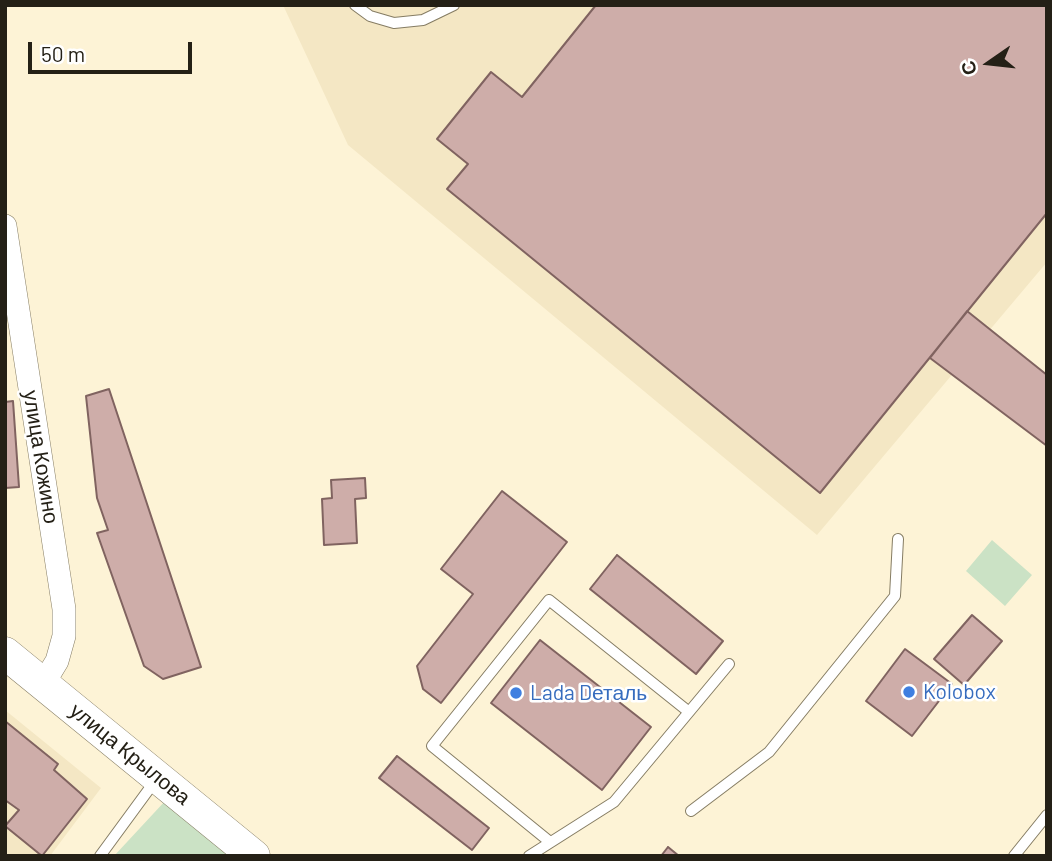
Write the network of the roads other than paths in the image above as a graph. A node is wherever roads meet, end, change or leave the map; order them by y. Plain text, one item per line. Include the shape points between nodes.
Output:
1 (355, 5) edge
2 (454, 5) edge
3 (6, 231) edge
4 (898, 539) dead end
5 (5, 653) edge
6 (729, 664) dead end
7 (43, 684) junction
8 (689, 712) junction
9 (159, 776) junction
10 (691, 811) dead end
11 (1047, 815) edge
12 (550, 842) junction
13 (100, 856) edge
14 (254, 856) edge
15 (529, 856) edge
16 (1014, 856) edge

1 - 2 lane via 370,16 394,23 423,20
3 - 7 street, улица Кожино via 64,609 64,636 57,661
4 - 10 lane via 895,596 769,752
5 - 7 main road, улица Крылова
6 - 8 lane
7 - 9 main road, улица Крылова
8 - 12 lane via 614,802
8 - 12 lane via 549,600 432,746
9 - 13 lane
9 - 14 main road, улица Крылова
11 - 16 lane
12 - 15 lane

